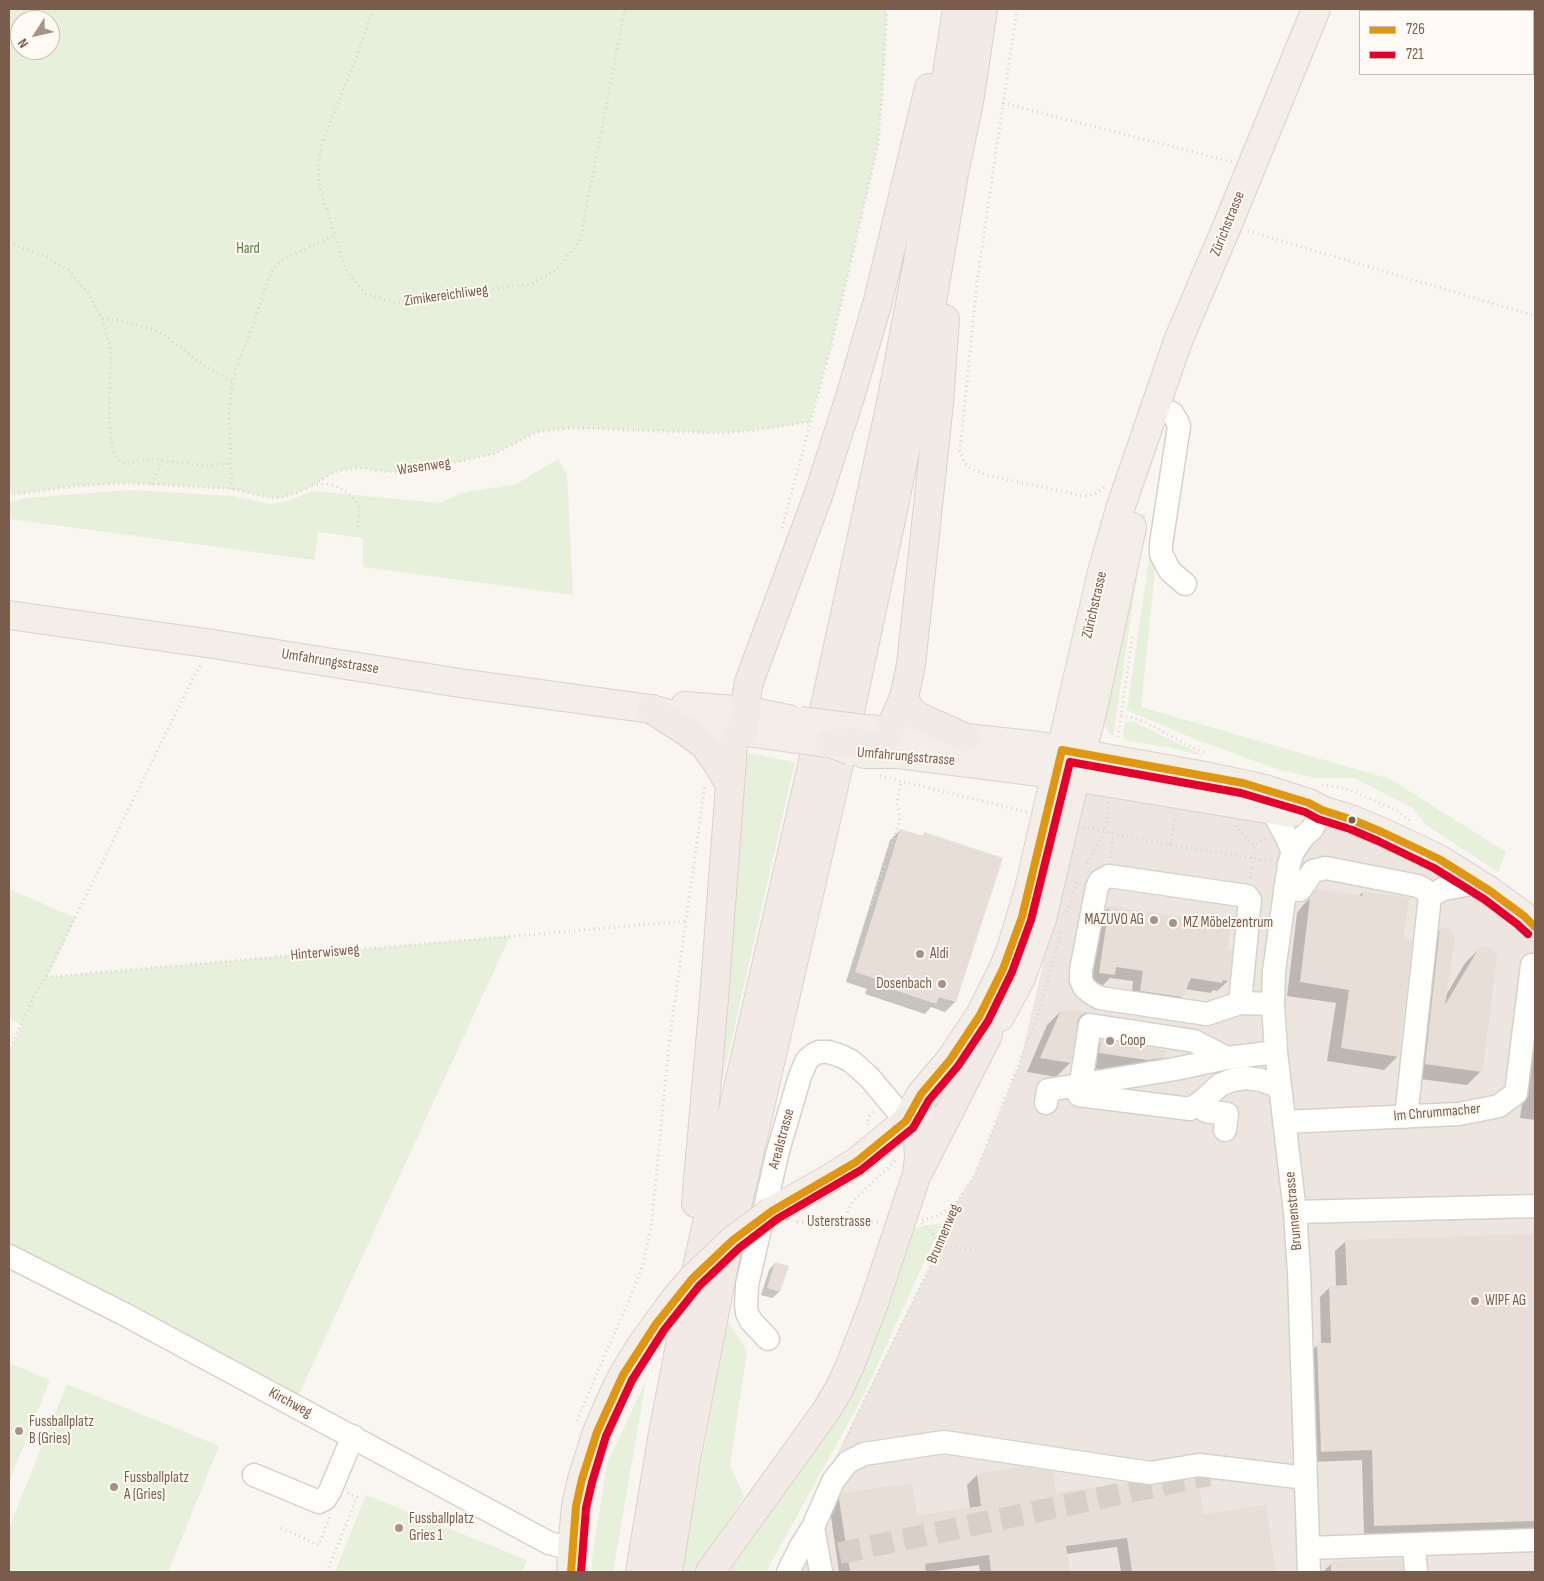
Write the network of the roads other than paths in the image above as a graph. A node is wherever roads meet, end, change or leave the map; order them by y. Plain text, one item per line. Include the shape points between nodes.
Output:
1 (948, 9) edge
2 (956, 9) edge
3 (983, 9) edge
4 (1316, 9) edge
5 (954, 173) junction
6 (1154, 408) junction
7 (1185, 584) dead end
8 (9, 615) edge
9 (904, 697) junction
10 (651, 709) junction
11 (745, 721) junction
12 (789, 729) junction
13 (966, 738) junction
14 (830, 743) joint
15 (873, 746) junction
16 (1069, 764) junction
17 (718, 782) junction
18 (1271, 809) junction
19 (1322, 810) junction
20 (1291, 858) junction
21 (1439, 859) junction
22 (1478, 883) junction
23 (1285, 889) junction
24 (1428, 893) junction
25 (1535, 927) edge
26 (1532, 965) dead end
27 (1240, 1003) junction
28 (1273, 1004) junction
29 (988, 1035) junction
30 (1194, 1041) junction
31 (1276, 1052) junction
32 (1227, 1058) junction
33 (1199, 1064) junction
34 (1080, 1085) junction
35 (1280, 1087) junction
36 (1204, 1099) junction
37 (1046, 1103) dead end
38 (1406, 1116) junction
39 (906, 1120) junction
40 (1284, 1122) junction
41 (1225, 1130) dead end
42 (917, 1174) junction
43 (1535, 1206) edge
44 (1295, 1212) junction
45 (9, 1256) edge
46 (686, 1316) junction
47 (768, 1340) dead end
48 (352, 1436) junction
49 (254, 1475) dead end
50 (1209, 1475) tunnel mouth
51 (1306, 1484) junction
52 (812, 1527) junction
53 (1535, 1540) edge
54 (1414, 1545) junction
55 (1308, 1548) junction
56 (572, 1560) edge
57 (810, 1568) edge
58 (640, 1572) edge
59 (668, 1572) edge
60 (710, 1572) edge
61 (788, 1572) edge
62 (1309, 1572) edge
63 (1416, 1572) edge

1 - 11 highway via 878,301 819,493 749,682
2 - 46 highway via 918,261 891,403
3 - 5 highway
4 - 6 main road, Zürichstrasse via 1178,341
5 - 9 highway via 939,403 911,665
5 - 59 highway via 914,408 838,768 726,1254
6 - 7 street via 1172,413 1179,426 1161,549 1170,571
6 - 16 main road, Zürichstrasse via 1102,572
8 - 10 main road, Umfahrungsstrasse
9 - 13 highway via 917,716
9 - 15 highway
10 - 11 main road, Umfahrungsstrasse via 686,706
10 - 17 highway via 704,745 718,764
11 - 12 main road, Umfahrungsstrasse
11 - 17 highway
12 - 14 main road, Umfahrungsstrasse, bridge
12 - 15 main road, Umfahrungsstrasse, bridge
13 - 15 main road, Umfahrungsstrasse
13 - 16 main road, Umfahrungsstrasse
14 - 15 highway, bridge
15 - 16 main road, Umfahrungsstrasse via 898,754
16 - 18 main road via 1180,793
16 - 19 main road via 1243,784 1309,803
16 - 29 main road, Usterstrasse via 1042,919 1018,984
16 - 39 main road, Usterstrasse via 1022,917 989,1000
17 - 46 highway via 714,1009
18 - 19 main road via 1305,816
18 - 20 street via 1286,836
19 - 20 street, Brunnenstrasse
19 - 21 main road via 1382,832
20 - 23 street, Brunnenstrasse
21 - 22 main road
21 - 24 street
22 - 24 street
22 - 25 main road
23 - 24 street via 1300,890 1313,871 1326,868 1418,886
23 - 28 street, Brunnenstrasse
24 - 38 street
26 - 38 street, Im Chrummacher via 1516,1093 1499,1106 1459,1114
27 - 27 street via 1250,900 1247,896 1109,876 1103,878 1097,887 1081,970 1084,987 1100,998 1207,1014
27 - 28 street
28 - 31 street, Brunnenstrasse
29 - 39 main road, Usterstrasse via 932,1106
29 - 42 highway
30 - 32 street
30 - 33 street
30 - 34 street via 1090,1025
31 - 32 street
31 - 35 street, Brunnenstrasse
32 - 33 street
33 - 34 street
33 - 36 street
34 - 36 street via 1079,1096 1190,1108
34 - 37 street via 1048,1090
35 - 36 street via 1261,1080 1232,1080 1220,1085
35 - 40 street, Brunnenstrasse
36 - 41 street via 1206,1111 1227,1114
38 - 40 street, Im Chrummacher
39 - 42 highway via 918,1139
39 - 47 street, Arealstrasse via 851,1061 829,1052 819,1052 807,1060 778,1151 747,1285 747,1313
39 - 56 main road, Usterstrasse, bridge via 782,1217 734,1240 674,1300 640,1347 597,1432 576,1506
40 - 44 street, Brunnenstrasse
42 - 60 highway via 877,1297 843,1381 815,1427
43 - 44 street
44 - 51 street, Brunnenstrasse
45 - 48 street, Kirchweg
46 - 58 highway
48 - 49 street via 330,1491 319,1502
48 - 56 street, Kirchweg via 549,1543
50 - 51 street
51 - 52 street via 1199,1465 1150,1473 944,1442 864,1454 848,1462 833,1481
51 - 55 street, Brunnenstrasse
52 - 57 street
52 - 61 street
53 - 54 street
54 - 55 street
54 - 63 street
55 - 62 street, Brunnenstrasse

